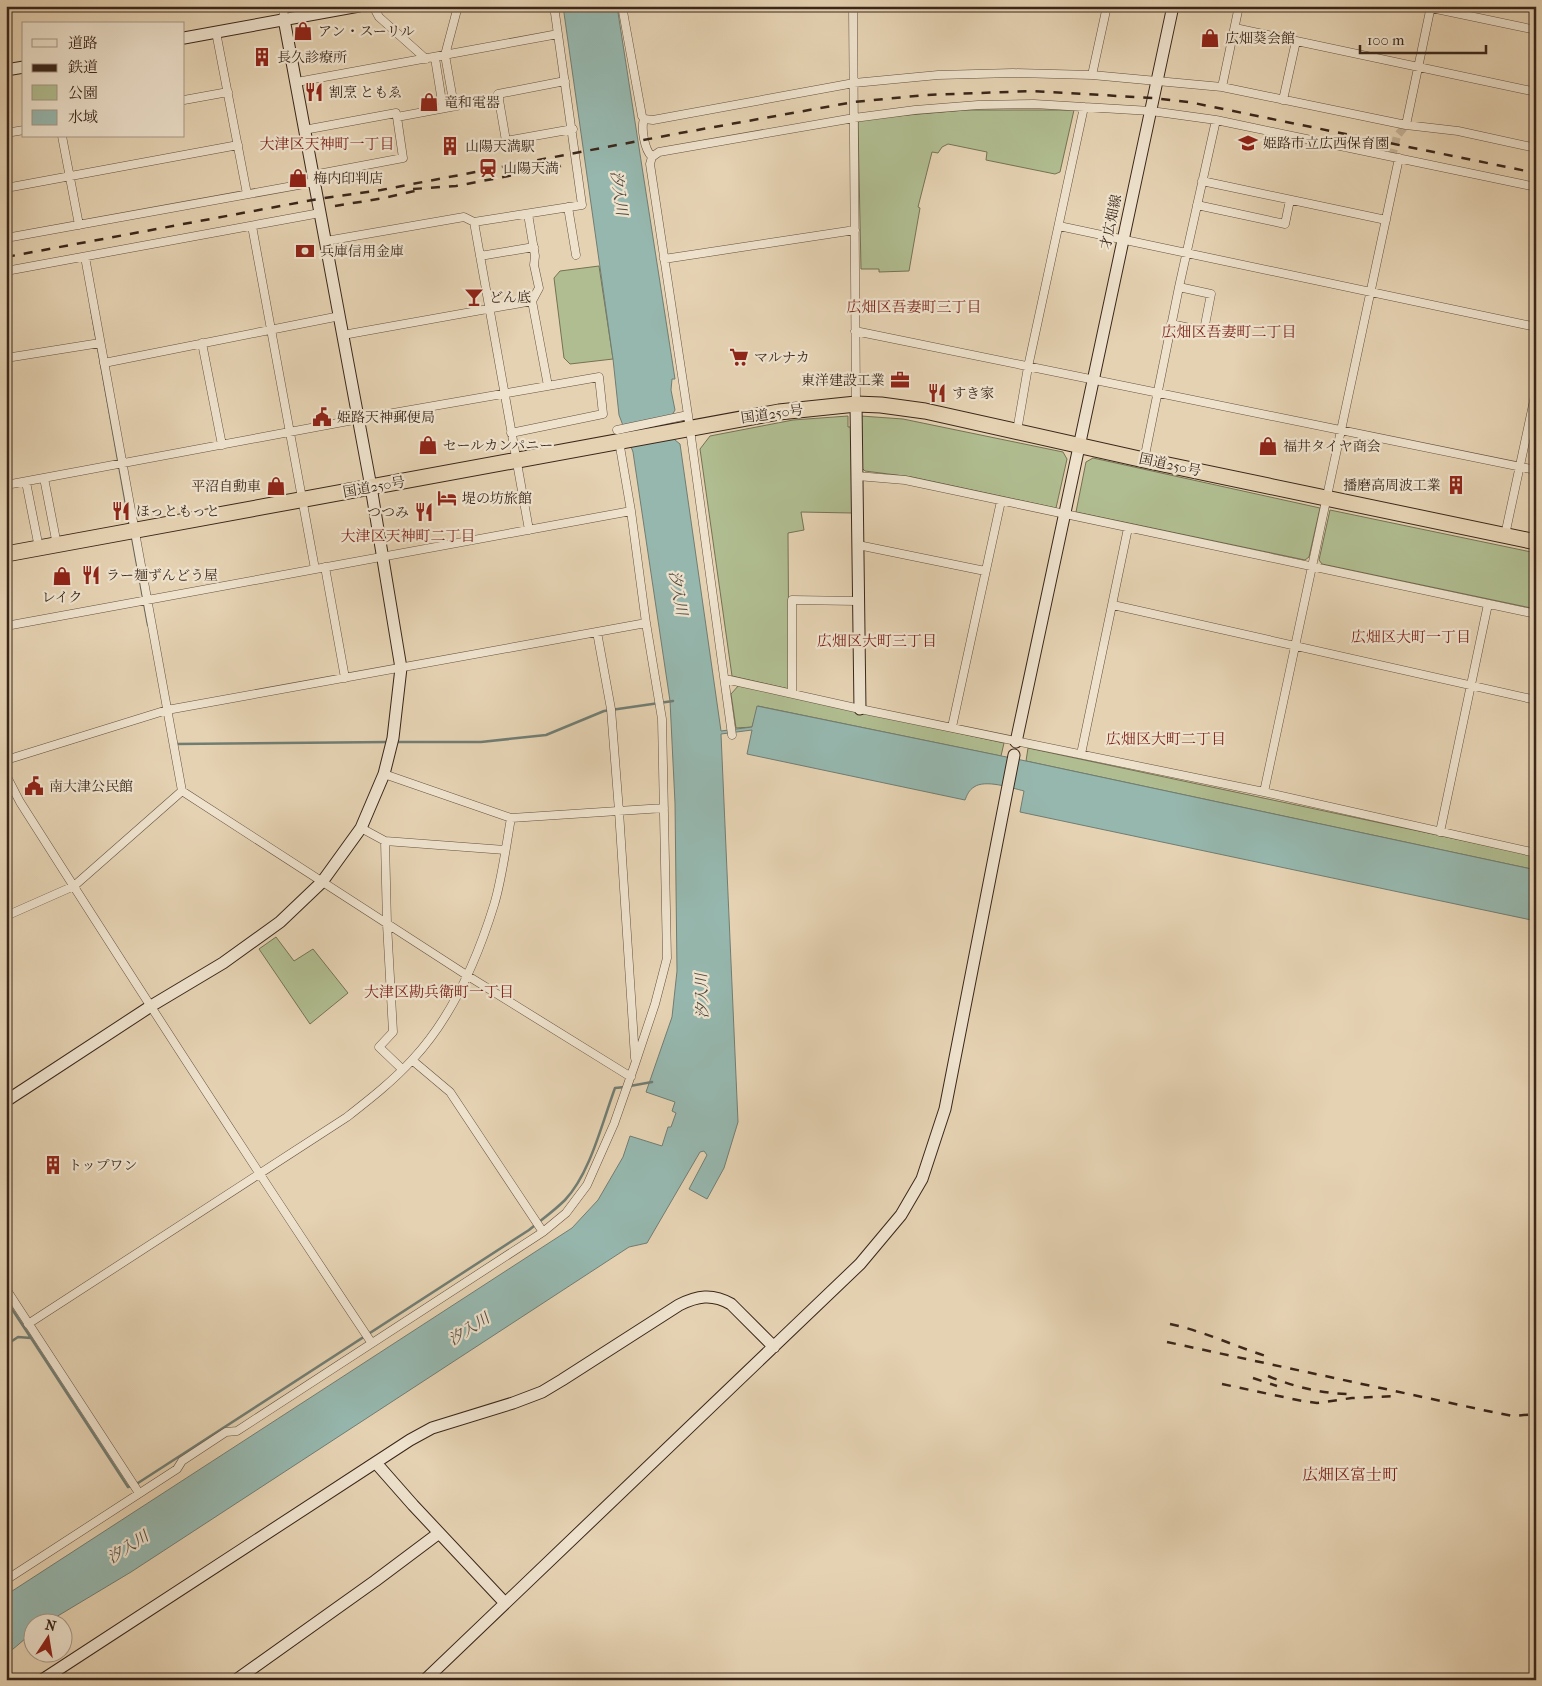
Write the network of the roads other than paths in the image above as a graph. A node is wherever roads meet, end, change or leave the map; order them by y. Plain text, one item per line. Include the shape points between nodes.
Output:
1 (283, 6) edge
2 (359, 6) edge
3 (373, 6) edge
4 (458, 6) edge
5 (554, 6) edge
6 (622, 6) edge
7 (853, 6) edge
8 (1107, 6) edge
9 (1173, 6) edge
10 (1240, 6) edge
11 (1422, 6) edge
12 (1431, 7) edge
13 (284, 19) junction
14 (1235, 28) junction
15 (1536, 30) edge
16 (216, 32) junction
17 (558, 34) junction
18 (185, 38) edge
19 (1296, 41) junction
20 (445, 55) junction
21 (435, 58) junction
22 (426, 59) junction
23 (22, 67) edge
24 (1418, 67) junction
25 (6, 70) edge
26 (1092, 75) junction
27 (1157, 80) junction
28 (297, 82) junction
29 (565, 82) junction
30 (854, 83) junction
31 (1222, 87) junction
32 (228, 92) junction
33 (1536, 92) edge
34 (499, 98) junction
35 (185, 100) edge
36 (1284, 100) junction
37 (454, 106) junction
38 (1084, 107) junction
39 (443, 108) junction
40 (1151, 111) junction
41 (397, 117) junction
42 (854, 118) junction
43 (644, 119) junction
44 (1216, 120) junction
45 (1406, 125) junction
46 (573, 129) junction
47 (22, 130) edge
48 (304, 130) junction
49 (6, 133) edge
50 (62, 138) edge
51 (238, 145) junction
52 (1536, 148) edge
53 (652, 156) junction
54 (1399, 158) junction
55 (70, 177) junction
56 (314, 179) junction
57 (1202, 181) junction
58 (1536, 187) edge
59 (6, 188) edge
60 (247, 194) junction
61 (1290, 200) junction
62 (1197, 206) junction
63 (568, 207) junction
64 (320, 213) junction
65 (528, 214) junction
66 (1386, 220) junction
67 (474, 222) junction
68 (80, 225) junction
69 (252, 226) junction
70 (1059, 226) junction
71 (855, 230) junction
72 (6, 238) edge
73 (1123, 240) junction
74 (326, 241) junction
75 (534, 247) junction
76 (1186, 253) junction
77 (576, 255) dead end
78 (480, 256) junction
79 (85, 257) junction
80 (664, 259) junction
81 (6, 271) edge
82 (1179, 287) junction
83 (1371, 292) junction
84 (532, 300) junction
85 (489, 308) junction
86 (340, 316) junction
87 (1171, 324) junction
88 (1536, 327) edge
89 (271, 329) junction
90 (1204, 330) junction
91 (855, 331) junction
92 (343, 335) junction
93 (1222, 335) dead end
94 (100, 343) junction
95 (202, 343) junction
96 (6, 358) edge
97 (104, 363) junction
98 (1028, 367) junction
99 (1093, 380) junction
100 (548, 386) junction
101 (1536, 391) edge
102 (504, 393) junction
103 (1157, 393) junction
104 (856, 404) junction
105 (359, 419) junction
106 (689, 422) junction
107 (1016, 431) junction
108 (1341, 431) junction
109 (290, 433) junction
110 (511, 433) junction
111 (618, 436) junction
112 (1080, 444) junction
113 (222, 445) junction
114 (1144, 460) junction
115 (516, 461) junction
116 (122, 463) junction
117 (1519, 467) junction
118 (1536, 470) edge
119 (858, 476) junction
120 (44, 478) junction
121 (26, 482) junction
122 (6, 485) edge
123 (371, 487) junction
124 (1327, 497) junction
125 (302, 499) junction
126 (1001, 501) junction
127 (631, 511) junction
128 (1064, 515) junction
129 (1128, 528) junction
130 (529, 530) junction
131 (135, 531) junction
132 (1504, 536) junction
133 (1536, 542) edge
134 (57, 545) junction
135 (858, 545) junction
136 (39, 548) junction
137 (6, 554) edge
138 (383, 556) junction
139 (1312, 566) junction
140 (325, 567) junction
141 (315, 569) junction
142 (985, 571) junction
143 (147, 601) junction
144 (857, 601) junction
145 (1488, 604) junction
146 (1112, 605) junction
147 (1536, 614) edge
148 (646, 623) junction
149 (6, 626) edge
150 (597, 632) junction
151 (1295, 647) junction
152 (401, 668) junction
153 (345, 678) junction
154 (724, 679) junction
155 (1471, 686) junction
156 (792, 693) junction
157 (1536, 700) edge
158 (860, 709) junction
159 (167, 710) junction
160 (952, 727) junction
161 (732, 732) dead end
162 (1016, 742) junction
163 (1081, 754) junction
164 (1014, 755) joint
165 (6, 760) edge
166 (384, 774) junction
167 (6, 775) edge
168 (182, 791) junction
169 (1264, 792) junction
170 (664, 808) junction
171 (619, 810) junction
172 (511, 818) junction
173 (361, 828) junction
174 (1440, 832) junction
175 (385, 841) junction
176 (505, 850) junction
177 (1536, 853) edge
178 (322, 882) junction
179 (74, 886) junction
180 (6, 916) edge
181 (387, 924) junction
182 (468, 976) junction
183 (151, 1006) junction
184 (412, 1060) junction
185 (635, 1064) junction
186 (402, 1068) junction
187 (630, 1078) junction
188 (6, 1101) edge
189 (259, 1174) junction
190 (543, 1232) junction
191 (6, 1289) edge
192 (28, 1324) junction
193 (371, 1342) junction
194 (774, 1347) junction
195 (376, 1463) junction
196 (139, 1493) junction
197 (439, 1533) junction
198 (6, 1580) edge
199 (505, 1603) junction
200 (42, 1680) edge
201 (236, 1680) edge
202 (425, 1680) edge

1 - 13 street
2 - 13 street
3 - 22 street via 379,17
4 - 20 street
5 - 17 street
6 - 43 street
7 - 30 street
8 - 26 street
9 - 27 street, 才広畑線
10 - 14 street
11 - 12 street
12 - 15 street
12 - 24 street
13 - 16 street
13 - 28 street
14 - 19 street
14 - 31 street
16 - 18 street
16 - 32 street
17 - 20 street
17 - 29 street
19 - 24 street
19 - 36 street
20 - 21 street
20 - 37 street
21 - 22 street
21 - 39 street
22 - 28 street
23 - 25 street
24 - 33 street
24 - 45 street
26 - 27 street
26 - 30 street via 938,75
27 - 31 street
27 - 40 street, 才広畑線
28 - 48 street
29 - 34 street via 498,94
29 - 46 street
30 - 42 street
30 - 43 street via 653,120
31 - 36 street
32 - 35 street
32 - 51 street
34 - 37 street
34 - 46 street via 506,141
36 - 45 street
37 - 39 street
38 - 40 street
38 - 42 street via 978,105
38 - 70 street
39 - 41 street
40 - 44 street
40 - 73 street, 才広畑線
41 - 48 street via 396,113
41 - 56 street via 403,158
42 - 53 street via 659,152
42 - 71 street
43 - 53 street via 645,140
44 - 54 street
44 - 57 street
45 - 52 street via 1458,131
46 - 63 street via 582,204
47 - 49 street
48 - 56 street
50 - 55 street
51 - 55 street
51 - 60 street
53 - 80 street via 650,164
54 - 58 street
54 - 66 street
55 - 59 street
55 - 68 street
56 - 60 street
56 - 64 street
57 - 61 street
57 - 62 street
60 - 68 street
61 - 62 street via 1285,224
61 - 66 street
62 - 76 street
63 - 65 street
63 - 77 street
64 - 69 street
64 - 74 street
65 - 67 street
65 - 75 street
66 - 83 street
67 - 74 street via 464,216
67 - 78 street
68 - 72 street
69 - 79 street
69 - 89 street
70 - 73 street
70 - 98 street
71 - 80 street
71 - 91 street
73 - 76 street
73 - 99 street, 才広畑線
74 - 86 street
75 - 78 street
75 - 84 street via 539,288
76 - 82 street
76 - 83 street
78 - 85 street
79 - 81 street
79 - 94 street
80 - 106 street
82 - 87 street
82 - 90 street via 1211,294
83 - 88 street
83 - 108 street
84 - 85 street
84 - 100 street
85 - 92 street
85 - 102 street
86 - 89 street
86 - 92 street
87 - 90 street
87 - 103 street
89 - 95 street
89 - 109 street
90 - 93 street
91 - 98 street
91 - 104 street
92 - 105 street
94 - 96 street
94 - 97 street
95 - 97 street
95 - 113 street
97 - 116 street
98 - 99 street
98 - 107 street
99 - 103 street
99 - 112 street, 才広畑線
100 - 102 street
100 - 110 street via 599,378 603,414
101 - 117 street
102 - 105 street
102 - 110 street
103 - 108 street
103 - 114 street
104 - 106 highway, 国道250号
104 - 107 highway, 国道250号 via 925,411
104 - 119 street
105 - 109 street
105 - 123 street
106 - 111 highway, 国道250号
106 - 154 street
107 - 112 highway, 国道250号
108 - 117 street
108 - 124 street
109 - 113 street
109 - 125 street
110 - 115 street
111 - 115 highway, 国道250号
111 - 127 street
112 - 114 highway, 国道250号
112 - 128 street, 才広畑線
113 - 116 street
114 - 124 highway, 国道250号
115 - 123 highway, 国道250号
115 - 130 street
116 - 120 street
116 - 131 street
117 - 118 street
117 - 132 street
119 - 126 street via 905,480
119 - 135 street
120 - 121 street
120 - 134 street
121 - 122 street
121 - 136 street
123 - 125 highway, 国道250号
123 - 138 street
124 - 132 highway, 国道250号
124 - 139 street
125 - 131 highway, 国道250号
125 - 141 street
126 - 128 street
126 - 142 street
127 - 130 street
127 - 148 street
128 - 129 street
128 - 162 street, 才広畑線
129 - 139 street
129 - 146 street
130 - 138 street
131 - 134 highway, 国道250号
131 - 143 street
132 - 133 highway, 国道250号
134 - 136 highway, 国道250号
135 - 142 street
135 - 144 street
136 - 137 highway, 国道250号
138 - 140 street
138 - 152 street
139 - 145 street
139 - 151 street
140 - 141 street
140 - 153 street
141 - 143 street
142 - 160 street
143 - 149 street
143 - 159 street
144 - 156 street via 792,600
144 - 158 street
145 - 147 street
145 - 155 street
146 - 151 street
146 - 163 street
148 - 150 street
148 - 170 street via 662,719
150 - 152 street
150 - 171 street via 610,709
151 - 155 street
151 - 169 street
152 - 153 street
152 - 166 street via 393,738
153 - 159 street
154 - 156 street
154 - 161 street
155 - 157 street
155 - 174 street
156 - 158 street
158 - 160 street
159 - 165 street
159 - 168 street
160 - 162 street
162 - 163 street
162 - 164 street
163 - 169 street
164 - 194 street via 945,1109 922,1179 901,1215 860,1264
166 - 172 street
166 - 173 street
167 - 179 street
168 - 178 street
168 - 179 street
169 - 174 street
170 - 171 street
170 - 185 street via 667,958
171 - 172 street
171 - 185 street
172 - 176 street
173 - 175 street
173 - 178 street
174 - 177 street
175 - 176 street
175 - 181 street
176 - 182 street via 495,904
178 - 181 street
178 - 183 street via 280,922 223,963
179 - 180 street
179 - 183 street
181 - 182 street
181 - 186 street via 393,1032 379,1047
182 - 184 street via 440,1025
182 - 187 street
183 - 188 street
183 - 189 street
184 - 186 street
184 - 190 street via 450,1092
185 - 187 street
186 - 189 street via 347,1117
187 - 190 street via 587,1185 566,1213
189 - 192 street
189 - 193 street
190 - 193 street
191 - 192 street
192 - 196 street
193 - 196 street via 238,1431 226,1432 189,1456 177,1469
194 - 195 street via 731,1304 706,1296 693,1298 542,1392 432,1428
194 - 199 street
195 - 197 street
195 - 200 street
196 - 198 street
197 - 199 street
197 - 201 street
199 - 202 street

